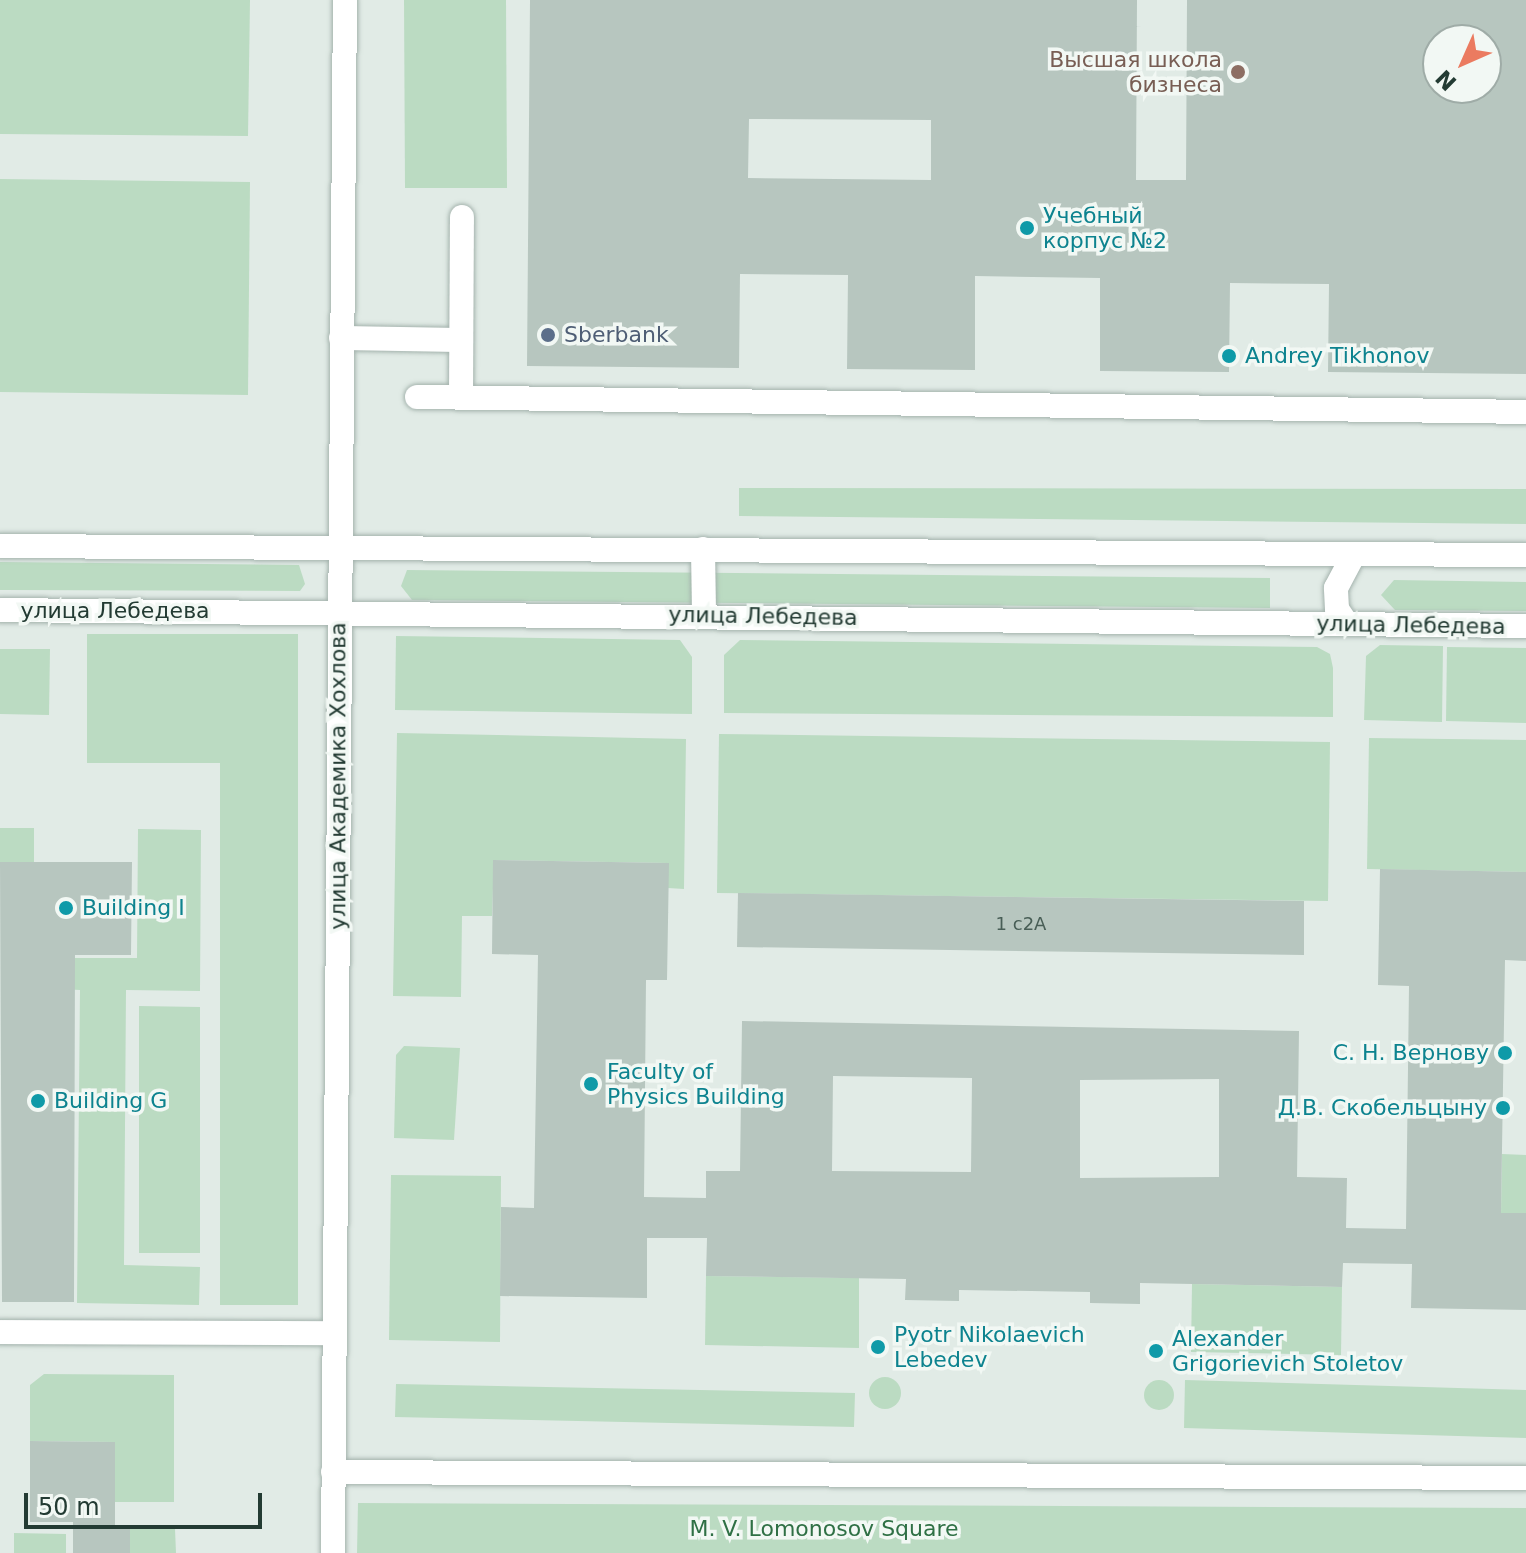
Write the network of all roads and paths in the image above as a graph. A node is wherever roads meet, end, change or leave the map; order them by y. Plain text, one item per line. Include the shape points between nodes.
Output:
1 (345, 0) edge
2 (462, 217) dead end
3 (341, 338) junction
4 (461, 340) junction
5 (417, 397) dead end
6 (461, 398) junction
7 (1526, 412) edge
8 (0, 546) edge
9 (339, 548) junction
10 (703, 549) junction
11 (1354, 554) junction
12 (1526, 555) edge
13 (0, 610) edge
14 (339, 611) junction
15 (704, 616) junction
16 (1347, 624) junction
17 (1526, 626) edge
18 (0, 1332) edge
19 (334, 1333) junction
20 (333, 1472) junction
21 (1526, 1478) edge
22 (333, 1553) edge

1 - 3 street, улица Академика Хохлова
2 - 4 street
3 - 4 street
3 - 9 street, улица Академика Хохлова
4 - 6 street
5 - 6 street
6 - 7 street
8 - 9 street
9 - 10 street
9 - 14 street, улица Академика Хохлова
10 - 11 street
10 - 15 street
11 - 12 street
11 - 16 street via 1336,588 1337,609
13 - 14 street, улица Лебедева
14 - 15 street, улица Лебедева
14 - 19 street, улица Академика Хохлова
15 - 16 street, улица Лебедева
16 - 17 street, улица Лебедева
18 - 19 street
19 - 20 street, улица Академика Хохлова
20 - 21 street
20 - 22 street, улица Академика Хохлова

